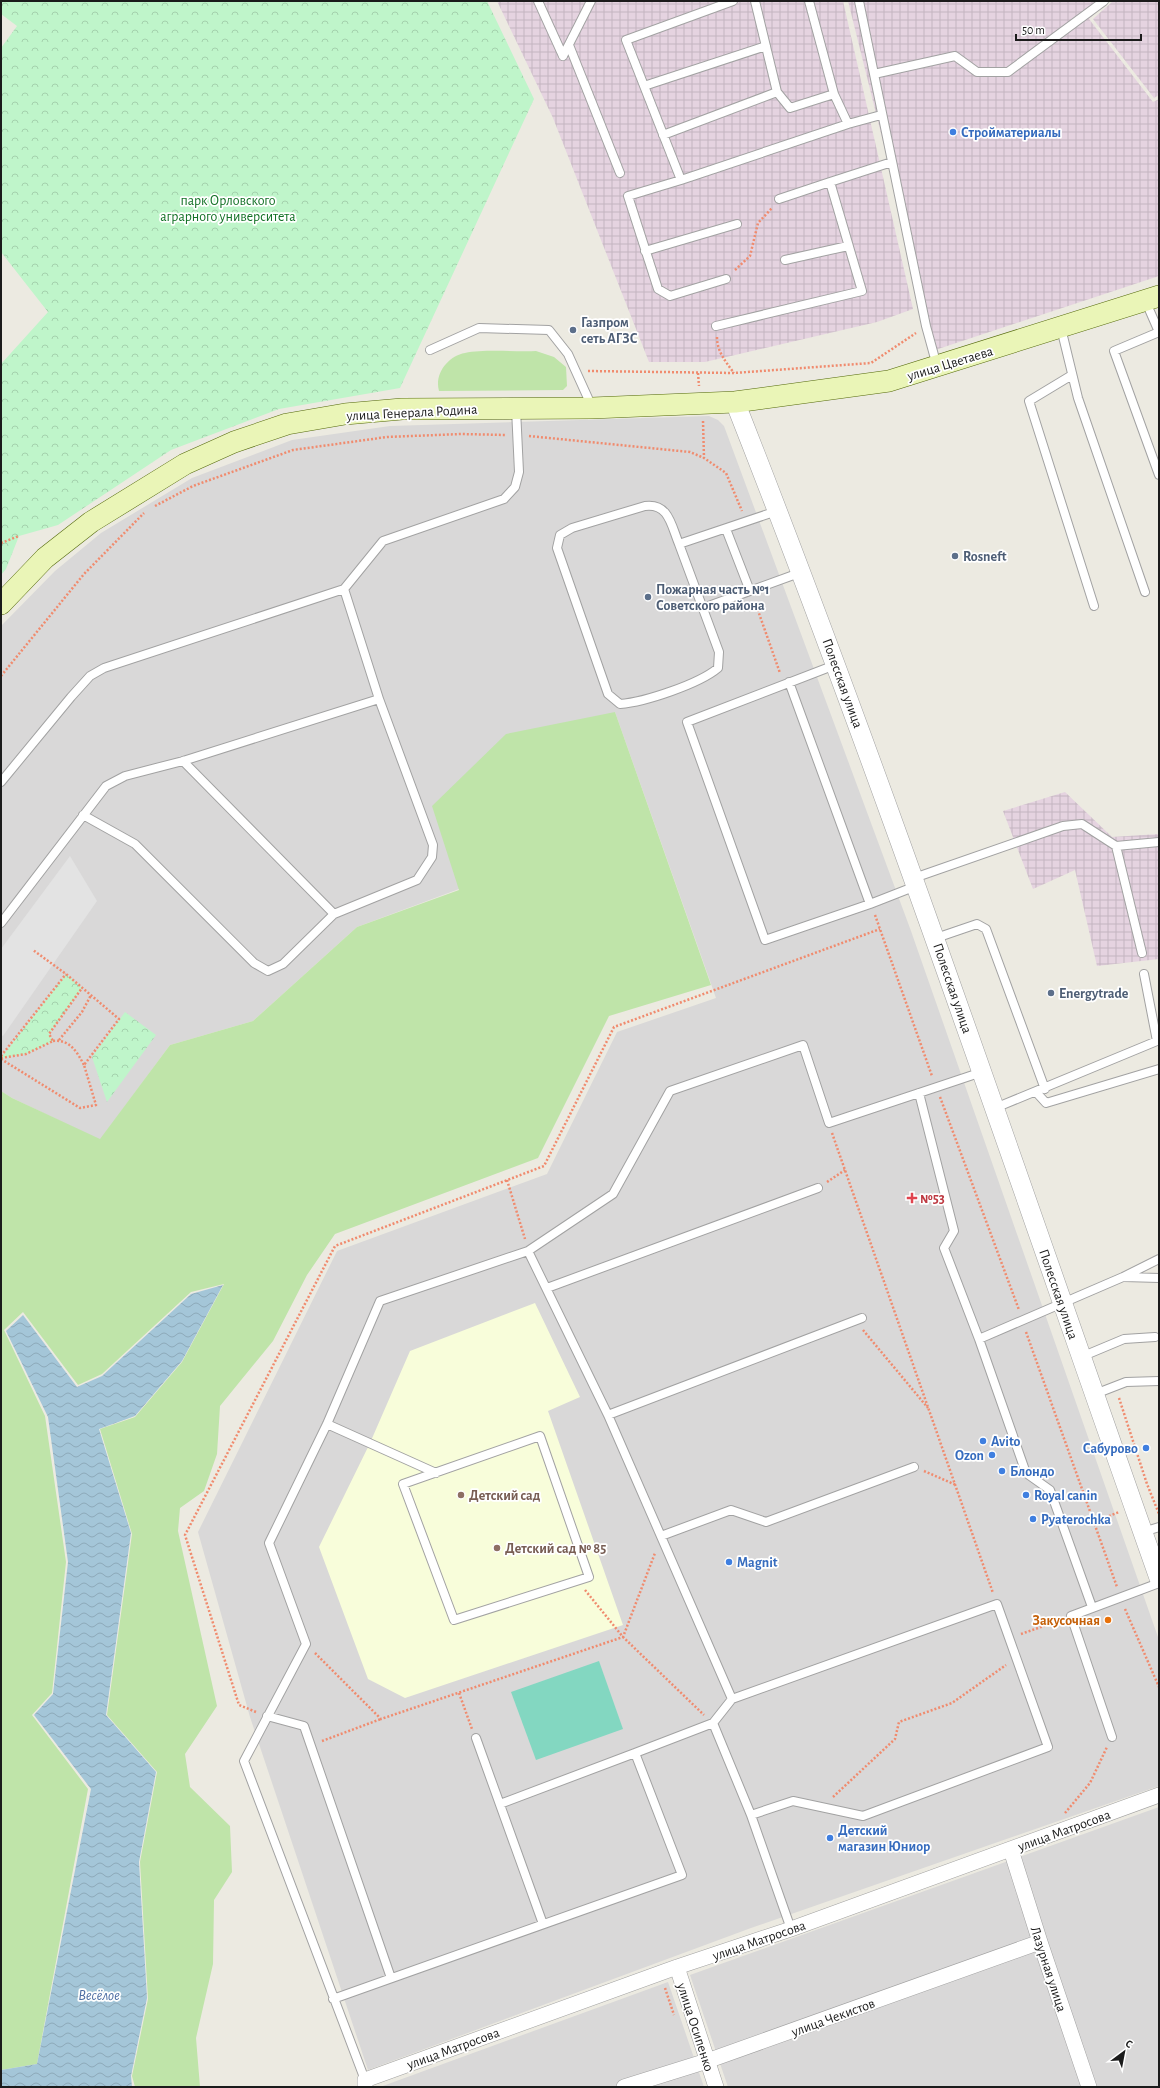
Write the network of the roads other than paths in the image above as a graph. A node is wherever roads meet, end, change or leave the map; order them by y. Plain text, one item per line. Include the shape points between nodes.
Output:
1 (538, 1) edge
2 (591, 1) edge
3 (733, 1) edge
4 (755, 1) edge
5 (809, 1) edge
6 (859, 1) edge
7 (1104, 1) edge
8 (569, 45) junction
9 (766, 46) junction
10 (874, 74) junction
11 (644, 86) junction
12 (777, 92) junction
13 (834, 94) junction
14 (881, 115) junction
15 (848, 124) junction
16 (663, 135) junction
17 (892, 162) junction
18 (620, 173) dead end
19 (680, 180) junction
20 (830, 182) junction
21 (779, 199) road end
22 (737, 224) dead end
23 (848, 246) junction
24 (646, 251) junction
25 (785, 260) dead end
26 (726, 279) road end
27 (1152, 298) edge
28 (716, 326) road end
29 (1061, 328) junction
30 (1159, 332) edge
31 (430, 350) dead end
32 (937, 367) junction
33 (1072, 375) junction
34 (735, 402) junction
35 (516, 407) junction
36 (592, 408) junction
37 (1159, 475) edge
38 (778, 511) junction
39 (726, 529) junction
40 (679, 544) junction
41 (802, 572) junction
42 (344, 589) junction
43 (750, 591) junction
44 (1145, 592) dead end
45 (1, 604) edge
46 (1094, 606) dead end
47 (703, 608) junction
48 (836, 664) junction
49 (786, 683) junction
50 (379, 699) junction
51 (183, 761) junction
52 (1, 782) edge
53 (83, 815) junction
54 (1159, 842) edge
55 (1116, 846) junction
56 (915, 882) junction
57 (870, 904) junction
58 (334, 914) junction
59 (1, 923) edge
60 (936, 938) junction
61 (1142, 953) dead end
62 (1144, 974) dead end
63 (1159, 1069) edge
64 (982, 1072) junction
65 (1045, 1089) junction
66 (1036, 1092) junction
67 (919, 1093) junction
68 (995, 1108) junction
69 (818, 1188) road end
70 (528, 1251) junction
71 (1159, 1259) edge
72 (1123, 1277) junction
73 (1159, 1278) edge
74 (547, 1288) junction
75 (1062, 1304) junction
76 (859, 1319) road end
77 (1155, 1337) dead end
78 (979, 1339) junction
79 (1081, 1357) junction
80 (1159, 1381) edge
81 (1094, 1394) junction
82 (608, 1415) junction
83 (327, 1424) junction
84 (914, 1467) road end
85 (436, 1473) junction
86 (1151, 1530) edge
87 (661, 1536) junction
88 (1159, 1578) edge
89 (1159, 1583) edge
90 (1092, 1607) junction
91 (732, 1699) junction
92 (267, 1716) junction
93 (713, 1724) junction
94 (1112, 1737) road end
95 (476, 1738) road end
96 (635, 1752) junction
97 (1159, 1795) edge
98 (500, 1804) junction
99 (750, 1815) junction
100 (1011, 1850) junction
101 (543, 1924) junction
102 (791, 1929) junction
103 (1040, 1942) junction
104 (677, 1967) junction
105 (391, 1978) junction
106 (333, 1999) junction
107 (708, 2062) junction
108 (365, 2083) edge
109 (624, 2087) edge
110 (716, 2087) edge
111 (1089, 2087) edge

1 - 8 lane via 563,56
2 - 8 lane
3 - 11 lane via 626,40
4 - 9 lane
5 - 13 lane
6 - 10 lane
7 - 10 lane via 1008,72 977,72 956,56
8 - 18 lane
9 - 11 lane
9 - 12 lane
10 - 14 lane
11 - 16 lane
12 - 13 lane via 790,108
12 - 16 lane
13 - 15 lane
14 - 15 lane
14 - 17 lane
15 - 19 lane
16 - 19 lane
17 - 20 lane
17 - 32 lane
19 - 24 lane via 628,196
20 - 21 lane
20 - 23 lane
22 - 24 lane
23 - 25 lane
23 - 28 lane via 862,291
24 - 26 lane via 658,289 670,296
27 - 29 main road, улица Цветаева
27 - 30 lane
29 - 32 main road, улица Цветаева
29 - 33 lane
30 - 37 lane via 1114,351
31 - 36 lane via 479,328 549,330 568,354
32 - 34 main road, улица Цветаева via 889,381
33 - 44 lane
33 - 46 lane via 1029,401
34 - 36 main road, улица Генерала Родина
34 - 38 street, Полесская улица
35 - 36 main road, улица Генерала Родина
35 - 42 lane via 519,435 519,472 516,487 504,499 383,541
35 - 45 main road, улица Генерала Родина via 402,409 345,414 287,424 234,442 185,464 91,522 45,558
38 - 39 lane
38 - 41 street, Полесская улица
39 - 40 lane
39 - 43 lane
40 - 47 lane
40 - 47 lane via 664,510 655,505 572,528 560,535 557,548 608,694 620,704 635,703 707,677 718,668 719,652
41 - 43 lane
41 - 48 street, Полесская улица
42 - 50 lane
42 - 52 lane via 104,668 90,676 71,697
43 - 47 lane
48 - 49 lane
48 - 56 street, Полесская улица
49 - 57 lane
49 - 57 lane via 687,722 765,940
50 - 51 lane
50 - 58 lane via 433,845 432,857 417,880
51 - 53 lane via 124,776 106,786
51 - 58 lane
53 - 58 lane via 135,844 254,962 268,971 283,964
53 - 59 lane
54 - 55 lane
55 - 56 lane via 1082,824 1063,826
55 - 61 lane
56 - 57 lane
56 - 60 street, Полесская улица
60 - 64 street, Полесская улица
60 - 65 lane via 977,924 986,929
62 - 65 lane via 1157,1041
63 - 66 lane via 1046,1103
64 - 67 lane
64 - 68 street, Полесская улица
65 - 66 lane
66 - 68 lane
67 - 70 lane via 829,1123 803,1045 670,1091 613,1194
67 - 78 lane via 954,1231 944,1248
68 - 75 street, Полесская улица
69 - 74 lane
70 - 74 lane
70 - 83 lane via 380,1301
71 - 72 lane
72 - 73 lane
72 - 75 lane
74 - 82 lane
75 - 78 lane
75 - 79 street, Полесская улица
76 - 82 lane
77 - 79 lane via 1124,1339
78 - 90 lane via 1026,1473 1050,1490
79 - 81 street, Полесская улица
80 - 81 lane via 1126,1382
81 - 86 street, Полесская улица
82 - 87 lane
83 - 85 lane
83 - 92 lane via 269,1543 306,1644
84 - 87 lane via 766,1522 731,1510
85 - 85 lane via 540,1436 589,1577 454,1620 403,1484
86 - 88 street, Полесская улица
87 - 91 lane
89 - 90 lane
90 - 94 lane via 1071,1616
91 - 93 lane
91 - 99 lane via 997,1604 1048,1747 863,1816 793,1801
92 - 105 lane via 304,1726
92 - 106 lane via 244,1761
93 - 96 lane
93 - 99 lane
95 - 98 lane
96 - 98 lane
96 - 101 lane via 682,1875
97 - 100 street, улица Матросова
98 - 101 lane
99 - 102 lane
100 - 102 street, улица Матросова
100 - 103 street, Лазурная улица
101 - 105 lane
102 - 104 street, улица Матросова
103 - 107 street, улица Чекистов
103 - 111 street, Лазурная улица
104 - 107 street, улица Осипенко
104 - 108 street, улица Матросова
105 - 106 lane
106 - 108 lane
107 - 109 street, улица Чекистов
107 - 110 street, улица Осипенко

